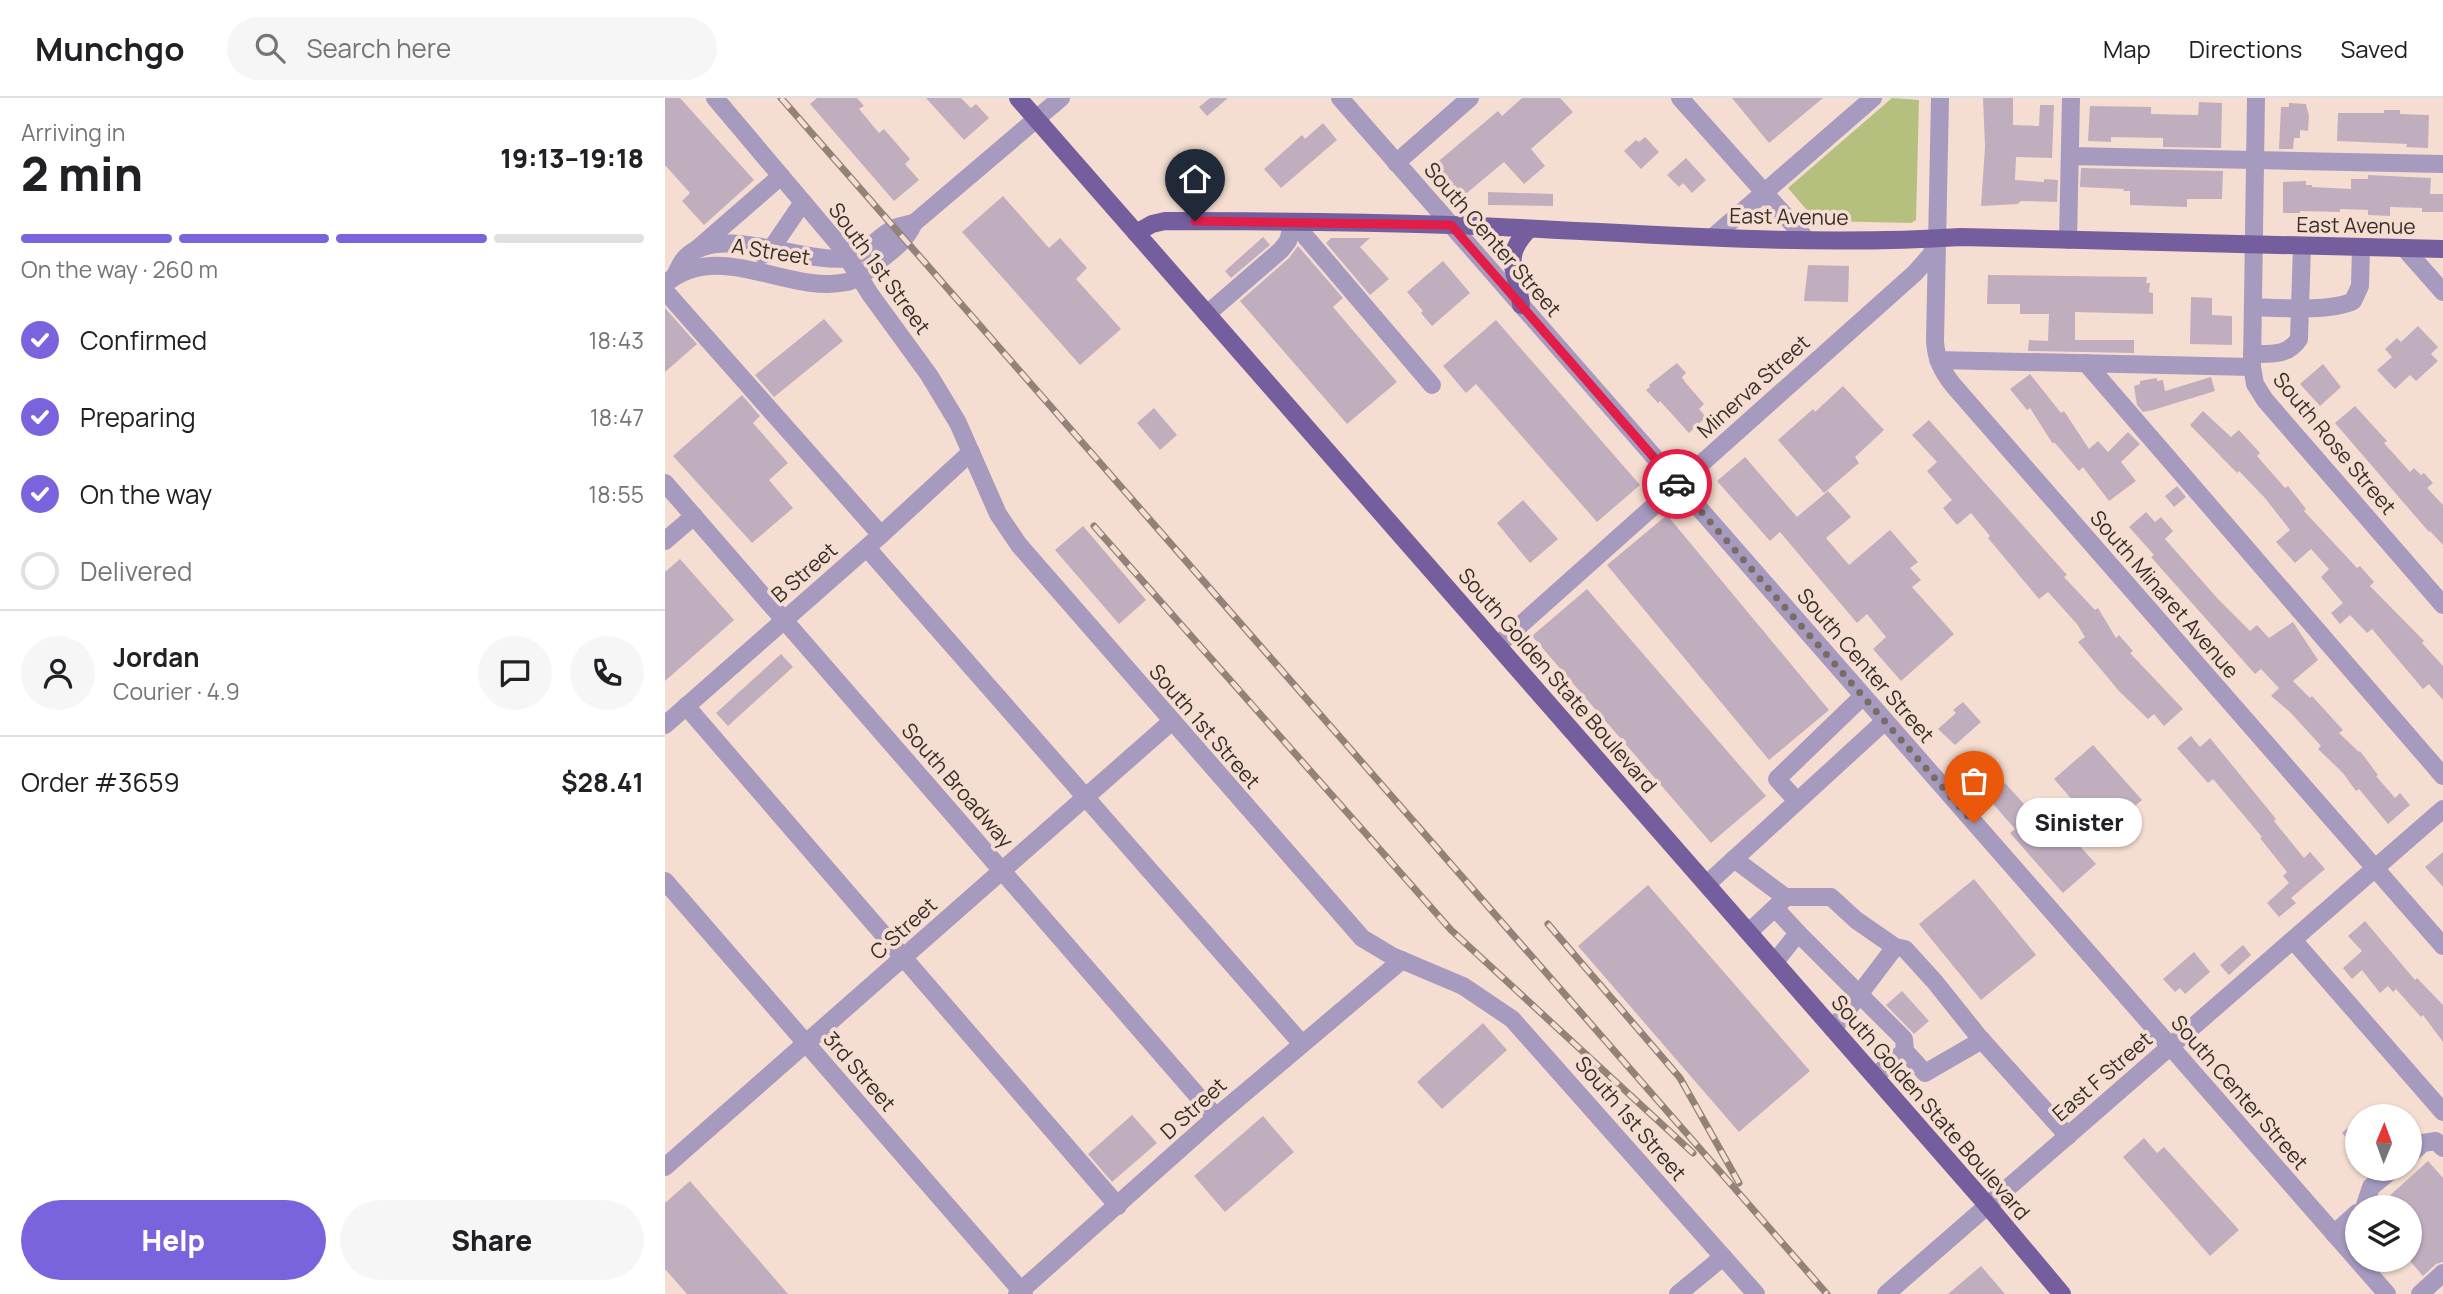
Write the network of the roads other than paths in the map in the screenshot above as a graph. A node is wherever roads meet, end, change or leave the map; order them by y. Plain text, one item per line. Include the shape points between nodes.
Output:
1 (715, 98) edge
2 (1018, 98) edge
3 (1062, 98) edge
4 (1340, 98) edge
5 (1470, 98) edge
6 (1680, 98) edge
7 (1873, 98) edge
8 (1940, 98) edge
9 (2071, 98) edge
10 (2256, 98) edge
11 (1037, 120) junction
12 (2070, 156) junction
13 (2255, 160) junction
14 (1396, 163) junction
15 (2443, 164) edge
16 (781, 176) junction
17 (1763, 192) junction
18 (803, 202) junction
19 (1293, 222) junction
20 (913, 223) junction
21 (1451, 225) junction
22 (1529, 229) junction
23 (1136, 233) junction
24 (1713, 237) junction
25 (1806, 239) junction
26 (1938, 239) junction
27 (2068, 240) junction
28 (2254, 244) junction
29 (2302, 246) junction
30 (2361, 248) junction
31 (771, 249) junction
32 (2405, 249) junction
33 (2443, 249) edge
34 (848, 258) junction
35 (696, 259) junction
36 (1915, 273) junction
37 (859, 277) junction
38 (1937, 277) junction
39 (668, 283) edge
40 (2443, 292) edge
41 (1521, 305) junction
42 (2253, 307) junction
43 (2301, 308) junction
44 (1207, 314) junction
45 (1938, 360) junction
46 (2252, 361) junction
47 (2086, 363) junction
48 (1432, 384) dead end
49 (971, 452) junction
50 (665, 483) edge
51 (1678, 484) junction
52 (694, 516) junction
53 (881, 535) junction
54 (665, 541) edge
55 (867, 548) junction
56 (2443, 605) edge
57 (784, 620) junction
58 (1498, 645) junction
59 (1863, 696) junction
60 (686, 706) junction
61 (1885, 721) junction
62 (1171, 722) junction
63 (665, 725) edge
64 (1822, 736) junction
65 (1843, 759) junction
66 (2443, 776) edge
67 (1086, 797) junction
68 (1797, 801) junction
69 (2443, 809) edge
70 (1734, 859) junction
71 (2375, 868) junction
72 (1002, 870) junction
73 (665, 881) edge
74 (1707, 884) junction
75 (1780, 903) junction
76 (1749, 933) junction
77 (1798, 933) junction
78 (2293, 940) junction
79 (2443, 946) edge
80 (1895, 947) junction
81 (904, 958) junction
82 (1402, 960) junction
83 (1775, 962) junction
84 (1859, 995) junction
85 (1833, 1029) junction
86 (1982, 1040) junction
87 (806, 1044) junction
88 (1302, 1044) junction
89 (2171, 1047) junction
90 (1905, 1051) junction
91 (1875, 1076) junction
92 (2443, 1112) edge
93 (1216, 1117) junction
94 (2068, 1136) junction
95 (2422, 1144) edge
96 (2443, 1148) edge
97 (665, 1167) edge
98 (2378, 1181) edge
99 (2368, 1195) edge
100 (1118, 1206) junction
101 (1988, 1206) junction
102 (2345, 1224) edge
103 (2334, 1234) junction
104 (1723, 1257) junction
105 (2443, 1273) edge
106 (2048, 1287) edge
107 (1021, 1293) edge
108 (1678, 1294) edge
109 (1756, 1294) edge
110 (1887, 1294) edge
111 (2062, 1294) edge
112 (2387, 1294) edge
113 (2420, 1294) edge

1 - 16 street, South 1st Street
2 - 11 main road, South Golden State Boulevard
3 - 11 street
4 - 14 street, South Center Street
5 - 14 street
6 - 17 street
7 - 17 street
8 - 26 street, South Minaret Avenue
9 - 12 street
10 - 13 street, South Rose Street
11 - 20 street
11 - 23 main road, South Golden State Boulevard
12 - 13 street
12 - 27 street
13 - 15 street
13 - 28 street, South Rose Street
14 - 21 street, South Center Street
16 - 18 street, South 1st Street
16 - 35 street
17 - 24 street
17 - 25 street
18 - 31 street
18 - 34 street, South 1st Street
19 - 21 main road, East Avenue
19 - 23 main road, East Avenue via 1165,221
19 - 44 street via 1281,250
19 - 48 street
20 - 34 street via 894,228
20 - 37 street via 905,240
21 - 22 main road, East Avenue
21 - 41 street, South Center Street
22 - 24 main road, East Avenue
22 - 41 main road via 1517,244 1512,261
23 - 44 main road, South Golden State Boulevard
24 - 25 main road, East Avenue
25 - 26 main road, East Avenue
26 - 27 main road, East Avenue
26 - 36 street, Minerva Street
26 - 38 street, South Minaret Avenue
27 - 28 main road, East Avenue
28 - 29 main road, East Avenue
28 - 42 street, South Rose Street
29 - 30 main road, East Avenue
29 - 43 street
30 - 32 main road, East Avenue
30 - 43 street via 2360,286 2353,301
31 - 34 street, A Street
31 - 35 street, A Street via 715,245
32 - 33 main road, East Avenue
32 - 40 street
34 - 37 street, South 1st Street
35 - 37 street, A Street via 827,283
35 - 39 street via 686,258
36 - 38 street
36 - 51 street, Minerva Street
37 - 49 street, South 1st Street via 945,398
38 - 45 street, South Minaret Avenue
39 - 53 street
41 - 51 street, South Center Street
42 - 43 street
42 - 46 street, South Rose Street
43 - 46 street via 2293,347
44 - 58 main road, South Golden State Boulevard
45 - 47 street
45 - 71 street, South Minaret Avenue via 1953,385
46 - 47 street
46 - 56 street, South Rose Street via 2255,384 2265,400
47 - 66 street
49 - 53 street, B Street
49 - 62 street, South 1st Street via 1013,537
50 - 52 street, South Broadway
51 - 58 street, Minerva Street
51 - 59 street, South Center Street
52 - 54 street
52 - 57 street, South Broadway
53 - 55 street, B Street
55 - 57 street, B Street
55 - 67 street
57 - 60 street, B Street
57 - 72 street, South Broadway
58 - 74 main road, South Golden State Boulevard
59 - 61 street, South Center Street
59 - 64 street
60 - 63 street, B Street
60 - 81 street
61 - 65 street
61 - 89 street, South Center Street
62 - 67 street, C Street
62 - 82 street, South 1st Street via 1353,930 1372,946
64 - 65 street
64 - 68 street via 1777,779
65 - 68 street
67 - 72 street, C Street
67 - 88 street
68 - 70 street
69 - 71 street, East F Street
70 - 74 street
70 - 75 street
71 - 78 street, East F Street
71 - 79 street, South Minaret Avenue
72 - 81 street, C Street
72 - 93 street, South Broadway
73 - 87 street, 3rd Street
74 - 76 main road, South Golden State Boulevard
75 - 76 street
75 - 77 street
75 - 80 street via 1831,897
76 - 83 main road, South Golden State Boulevard
77 - 83 street
77 - 84 street
78 - 89 street, East F Street
78 - 92 street
80 - 84 street
80 - 86 street via 1905,949
81 - 87 street, C Street
81 - 100 street
82 - 88 street, D Street
82 - 104 street, South 1st Street via 1464,986 1512,1019
83 - 85 main road, South Golden State Boulevard
84 - 85 street
84 - 90 street via 1904,1038
85 - 91 main road, South Golden State Boulevard
86 - 90 street via 1925,1073
86 - 94 street
87 - 97 street, C Street
87 - 107 street, 3rd Street
88 - 93 street, D Street
89 - 94 street, East F Street
89 - 103 street, South Center Street
90 - 91 street
91 - 101 main road, South Golden State Boulevard
93 - 100 street, D Street
94 - 101 street, East F Street
95 - 96 street via 2436,1141
98 - 99 street
100 - 107 street, D Street
101 - 106 main road, South Golden State Boulevard
101 - 110 street, East F Street
102 - 103 street
103 - 112 street, South Center Street
104 - 108 street
104 - 109 street, South 1st Street
105 - 113 street
106 - 111 main road, South Golden State Boulevard

